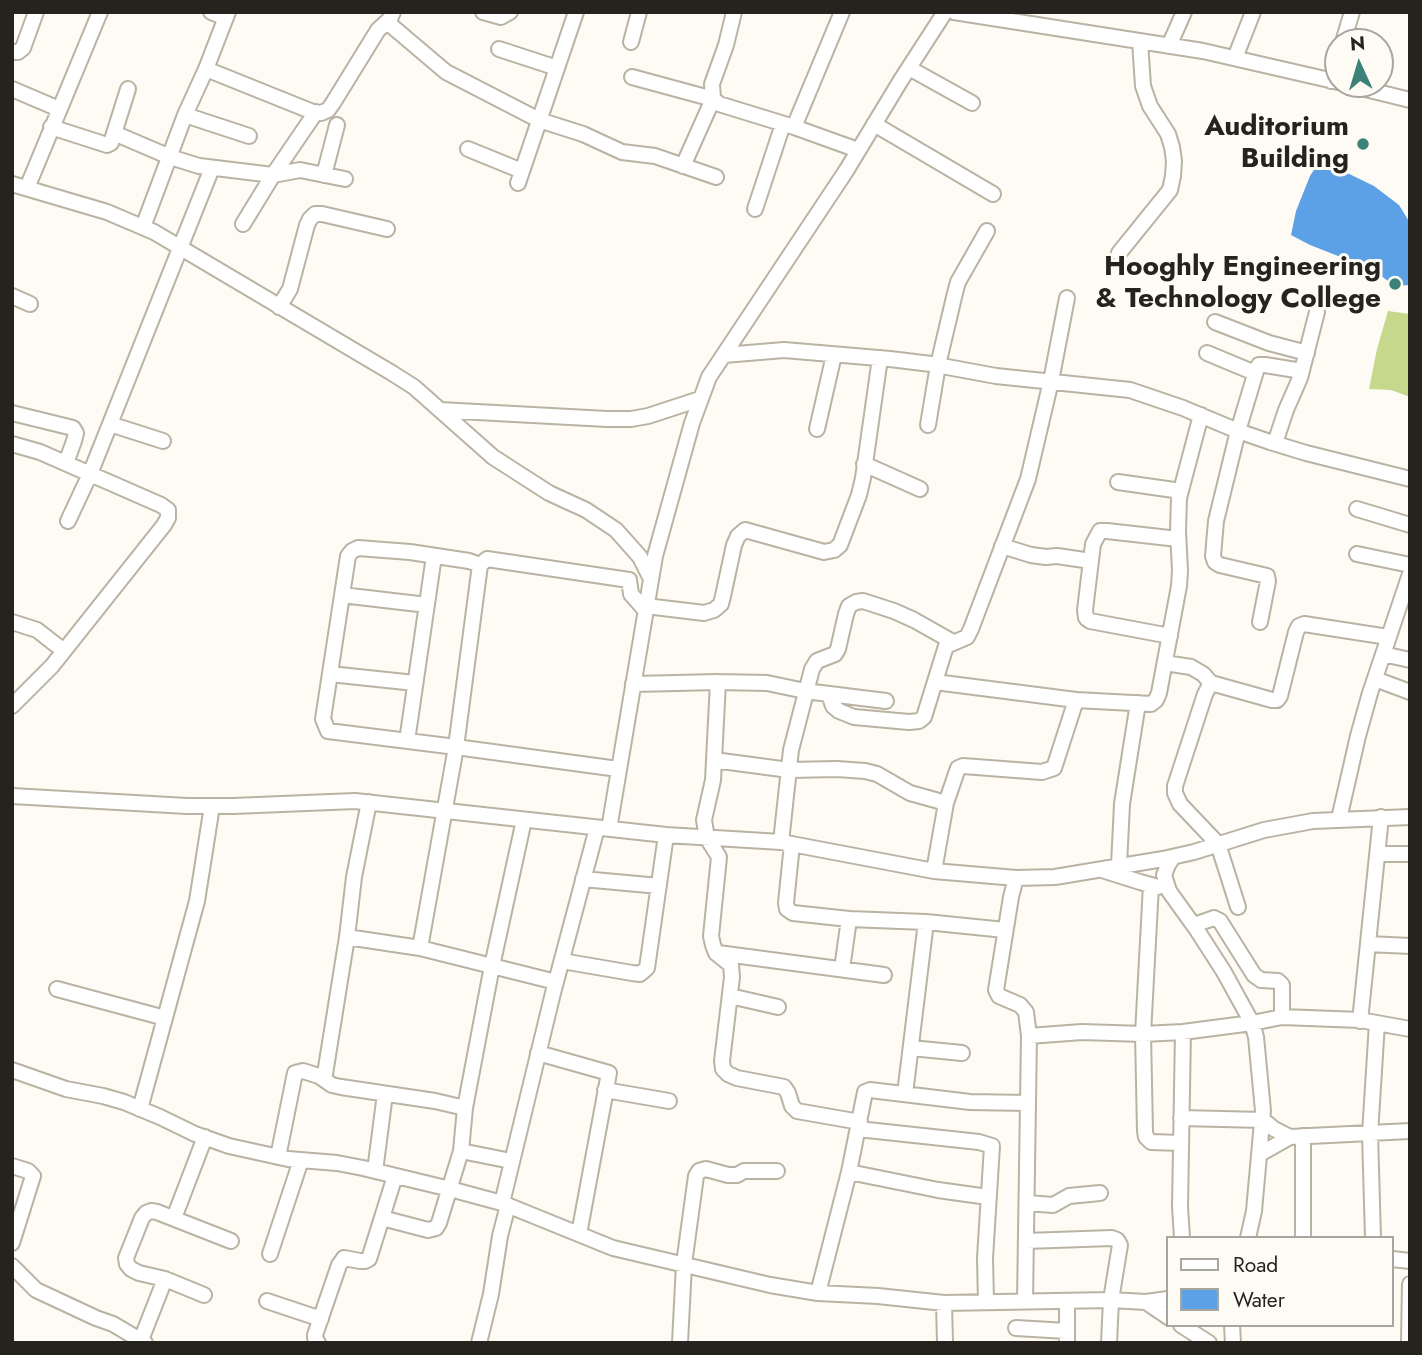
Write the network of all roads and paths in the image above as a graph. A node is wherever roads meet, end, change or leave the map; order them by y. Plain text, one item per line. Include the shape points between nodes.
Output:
1 (36, 12) edge
2 (100, 12) edge
3 (211, 12) edge
4 (483, 12) edge
5 (510, 12) edge
6 (576, 12) edge
7 (639, 12) edge
8 (734, 12) edge
9 (842, 12) edge
10 (945, 12) edge
11 (954, 12) edge
12 (1184, 12) edge
13 (1253, 12) edge
14 (227, 15) edge
15 (390, 17) edge
16 (1140, 41) junction
17 (631, 42) dead end
18 (1169, 46) junction
19 (499, 49) dead end
20 (12, 52) edge
21 (1235, 58) junction
22 (557, 68) junction
23 (909, 68) junction
24 (206, 69) junction
25 (632, 77) dead end
26 (1324, 79) edge
27 (12, 89) edge
28 (128, 89) dead end
29 (713, 99) junction
30 (972, 103) dead end
31 (59, 109) junction
32 (316, 112) junction
33 (185, 115) junction
34 (539, 120) junction
35 (874, 124) junction
36 (337, 125) dead end
37 (789, 126) junction
38 (51, 127) junction
39 (114, 134) junction
40 (249, 136) dead end
41 (468, 149) dead end
42 (858, 150) junction
43 (170, 157) junction
44 (683, 166) junction
45 (212, 167) junction
46 (273, 175) junction
47 (324, 175) junction
48 (716, 177) dead end
49 (345, 179) dead end
50 (20, 186) edge
51 (993, 194) dead end
52 (755, 209) dead end
53 (243, 224) dead end
54 (143, 227) junction
55 (387, 229) dead end
56 (986, 230) dead end
57 (180, 247) junction
58 (1119, 253) dead end
59 (12, 296) edge
60 (1067, 298) dead end
61 (30, 304) dead end
62 (279, 307) junction
63 (1317, 312) dead end
64 (1215, 322) dead end
65 (1207, 352) dead end
66 (1307, 353) junction
67 (724, 355) junction
68 (834, 355) junction
69 (880, 358) junction
70 (938, 365) junction
71 (1302, 371) junction
72 (1255, 373) junction
73 (1051, 382) junction
74 (700, 400) junction
75 (440, 410) junction
76 (12, 413) edge
77 (1201, 415) junction
78 (110, 424) junction
79 (928, 425) dead end
80 (817, 429) dead end
81 (1238, 431) junction
82 (163, 441) dead end
83 (1275, 443) junction
84 (12, 444) edge
85 (66, 463) junction
86 (864, 464) junction
87 (90, 474) junction
88 (1410, 479) edge
89 (1118, 482) dead end
90 (920, 489) dead end
91 (1181, 491) junction
92 (1357, 509) dead end
93 (68, 521) dead end
94 (1410, 525) edge
95 (1178, 539) junction
96 (1002, 546) junction
97 (1357, 554) dead end
98 (434, 556) junction
99 (1091, 561) junction
100 (480, 565) junction
101 (1410, 565) edge
102 (1410, 574) edge
103 (651, 579) junction
104 (342, 595) junction
105 (427, 605) junction
106 (646, 609) junction
107 (12, 622) edge
108 (1260, 622) dead end
109 (1170, 636) junction
110 (1388, 637) junction
111 (953, 642) junction
112 (64, 651) junction
113 (1383, 654) junction
114 (1410, 660) edge
115 (1165, 663) junction
116 (330, 674) junction
117 (1374, 679) junction
118 (718, 682) junction
119 (935, 682) junction
120 (415, 683) junction
121 (1212, 683) junction
122 (633, 684) junction
123 (805, 691) junction
124 (1410, 692) edge
125 (829, 694) junction
126 (1076, 700) junction
127 (886, 701) dead end
128 (1139, 703) junction
129 (12, 706) edge
130 (407, 741) junction
131 (456, 747) junction
132 (714, 760) junction
133 (618, 769) junction
134 (789, 770) junction
135 (12, 796) edge
136 (369, 803) junction
137 (946, 803) junction
138 (212, 806) junction
139 (445, 811) junction
140 (1381, 817) junction
141 (1410, 817) edge
142 (1339, 819) junction
143 (524, 820) junction
144 (603, 828) junction
145 (666, 835) junction
146 (707, 838) junction
147 (786, 843) junction
148 (1218, 844) junction
149 (1410, 853) edge
150 (1378, 854) junction
151 (1173, 857) junction
152 (1119, 865) junction
153 (1102, 870) junction
154 (934, 871) junction
155 (1016, 878) junction
156 (583, 879) junction
157 (1151, 884) junction
158 (659, 886) junction
159 (1169, 891) junction
160 (1238, 907) dead end
161 (849, 919) junction
162 (926, 922) junction
163 (1194, 925) junction
164 (1005, 930) junction
165 (347, 937) junction
166 (1368, 944) junction
167 (1410, 946) edge
168 (420, 948) junction
169 (716, 953) junction
170 (562, 961) junction
171 (492, 966) junction
172 (842, 970) junction
173 (884, 975) dead end
174 (556, 982) junction
175 (57, 989) dead end
176 (730, 996) junction
177 (778, 1007) dead end
178 (1282, 1017) junction
179 (165, 1018) junction
180 (1360, 1021) junction
181 (1252, 1023) junction
182 (1377, 1023) junction
183 (1410, 1029) edge
184 (1183, 1032) junction
185 (1143, 1034) junction
186 (1029, 1036) junction
187 (911, 1048) junction
188 (538, 1053) junction
189 (962, 1053) dead end
190 (12, 1070) edge
191 (319, 1076) junction
192 (605, 1090) junction
193 (385, 1094) junction
194 (905, 1094) junction
195 (669, 1101) dead end
196 (1028, 1103) junction
197 (465, 1108) junction
198 (140, 1109) junction
199 (1181, 1118) junction
200 (1263, 1120) junction
201 (859, 1126) junction
202 (1410, 1131) edge
203 (1370, 1134) junction
204 (1296, 1137) junction
205 (205, 1138) junction
206 (1181, 1143) junction
207 (461, 1151) junction
208 (1260, 1154) junction
209 (278, 1157) junction
210 (301, 1160) junction
211 (511, 1161) junction
212 (12, 1166) edge
213 (375, 1171) junction
214 (777, 1171) dead end
215 (849, 1172) junction
216 (395, 1176) junction
217 (450, 1189) junction
218 (1100, 1193) dead end
219 (988, 1197) junction
220 (1027, 1203) junction
221 (505, 1204) junction
222 (382, 1217) junction
223 (174, 1218) junction
224 (579, 1234) junction
225 (1182, 1236) edge
226 (1248, 1236) edge
227 (1303, 1236) edge
228 (1373, 1236) edge
229 (231, 1241) dead end
230 (1026, 1241) junction
231 (12, 1243) edge
232 (270, 1254) dead end
233 (684, 1264) junction
234 (12, 1266) edge
235 (165, 1279) junction
236 (1410, 1284) edge
237 (818, 1293) junction
238 (205, 1295) dead end
239 (1166, 1299) edge
240 (1111, 1300) junction
241 (267, 1301) dead end
242 (986, 1301) junction
243 (1025, 1301) junction
244 (1067, 1301) junction
245 (1146, 1301) junction
246 (944, 1303) junction
247 (1166, 1316) edge
248 (321, 1318) junction
249 (1184, 1327) edge
250 (1016, 1328) dead end
251 (1067, 1337) edge
252 (143, 1341) edge
253 (318, 1343) edge
254 (479, 1343) edge
255 (680, 1343) edge
256 (944, 1343) edge
257 (1109, 1343) edge
258 (1209, 1343) edge
259 (1409, 1343) edge

1 - 20 street via 23,48
2 - 31 street
3 - 14 street
4 - 5 street via 501,17
6 - 22 street
7 - 17 street
8 - 29 street via 712,84
9 - 37 street
10 - 23 street
11 - 16 street
12 - 18 street
13 - 21 street
14 - 24 street
15 - 32 street via 377,30 328,110
15 - 34 street via 446,72
16 - 18 street
16 - 58 street via 1143,86 1168,134 1173,176 1170,190
18 - 21 street
19 - 22 street
21 - 26 street
22 - 34 street
23 - 30 street
23 - 35 street
24 - 32 street
24 - 33 street
25 - 29 street
27 - 31 street
28 - 39 street
29 - 37 street
29 - 44 street
31 - 38 street
32 - 46 street
33 - 40 street
33 - 43 street
34 - 41 street via 520,177
34 - 44 street via 622,152
35 - 42 street
35 - 51 street
36 - 47 street
37 - 42 street
37 - 52 street
38 - 39 street via 107,145
38 - 50 street
39 - 43 street
42 - 67 street
43 - 45 street
43 - 54 street
44 - 48 street
45 - 46 street
45 - 57 street
46 - 47 street via 300,170
46 - 53 street
47 - 49 street
50 - 54 street
54 - 57 street
55 - 62 street via 315,214 307,225 290,289
56 - 70 street via 958,282
57 - 62 street
57 - 78 street
59 - 61 street
60 - 73 street
62 - 75 street via 414,387
63 - 66 street
64 - 66 street
65 - 72 street
66 - 71 street
67 - 68 street via 784,350
67 - 74 street
68 - 69 street
68 - 80 street
69 - 70 street
69 - 86 street
70 - 73 street
70 - 79 street
71 - 72 street via 1259,365
71 - 83 street
72 - 81 street
73 - 77 street via 1129,390
73 - 96 street via 1028,479
74 - 75 street via 631,419
74 - 103 street
75 - 103 street via 493,457 616,530 640,557
76 - 85 street via 73,428 75,441
77 - 81 street
77 - 91 street
78 - 82 street
78 - 87 street
81 - 83 street
81 - 108 street via 1219,506 1213,556 1220,565 1267,576
83 - 88 street
84 - 85 street
85 - 87 street
86 - 90 street
86 - 106 street via 859,495 834,550 824,552 745,530 734,545 721,604 714,610
87 - 93 street
87 - 112 street via 161,505 168,518
89 - 91 street
91 - 95 street
92 - 94 street
95 - 99 street via 1100,531
95 - 109 street via 1180,571
96 - 99 street via 1031,555
96 - 111 street via 967,637
97 - 101 street
98 - 100 street
98 - 104 street via 358,548 348,556
98 - 105 street
99 - 109 street via 1086,618
100 - 106 street via 487,559 629,580 631,594
100 - 131 street
102 - 110 street
103 - 106 street
104 - 105 street
104 - 116 street
105 - 120 street
106 - 122 street
107 - 112 street via 37,631
109 - 115 street
110 - 113 street
110 - 121 street via 1304,624 1296,632 1277,700
111 - 119 street via 946,646
111 - 123 street via 894,611 856,602 849,606 838,649 817,662
112 - 129 street
113 - 114 street
113 - 117 street
115 - 121 street via 1191,667
115 - 128 street via 1156,700
116 - 120 street
116 - 130 street via 323,719 328,731
117 - 124 street
117 - 142 street
118 - 122 street
118 - 123 street via 766,683
118 - 132 street
119 - 125 street via 919,721 854,717 833,706
119 - 126 street
120 - 130 street
121 - 148 street via 1175,793
122 - 133 street
123 - 125 street
123 - 134 street
125 - 127 street
126 - 128 street
126 - 137 street via 1054,768 1042,772 963,766 955,774
128 - 152 street via 1122,804
130 - 131 street
131 - 133 street
131 - 139 street
132 - 134 street
132 - 146 street via 704,820
133 - 144 street
134 - 137 street via 864,771
134 - 147 street
135 - 138 street
136 - 138 street
136 - 139 street
136 - 165 street
137 - 154 street
138 - 179 street via 197,901
139 - 143 street
139 - 168 street
140 - 141 street
140 - 142 street
140 - 150 street
142 - 148 street via 1287,825
143 - 144 street
143 - 171 street
144 - 145 street
144 - 156 street
145 - 146 street
145 - 158 street
146 - 147 street
146 - 169 street via 719,857 712,936
147 - 154 street
147 - 161 street via 787,909
148 - 151 street
148 - 160 street
149 - 150 street
150 - 166 street
151 - 152 street
151 - 159 street via 1164,875
152 - 153 street
153 - 155 street
153 - 157 street
154 - 155 street
155 - 164 street
156 - 158 street
156 - 170 street
157 - 159 street
157 - 185 street
158 - 170 street via 647,968 640,974
159 - 163 street
161 - 162 street
161 - 172 street
162 - 164 street
162 - 187 street
163 - 178 street via 1214,918 1220,921 1255,975 1282,985
163 - 181 street
164 - 186 street via 996,990 1026,1012
165 - 168 street
165 - 191 street via 325,1074
166 - 167 street
166 - 180 street
168 - 171 street
169 - 172 street
169 - 176 street via 731,965
170 - 174 street
171 - 174 street
171 - 197 street
172 - 173 street
174 - 188 street
175 - 179 street
176 - 177 street
176 - 201 street via 723,1069 737,1078 784,1087 797,1111
178 - 180 street
178 - 181 street
179 - 198 street
180 - 182 street
181 - 184 street
181 - 200 street
182 - 183 street
182 - 203 street
184 - 185 street
184 - 199 street
185 - 186 street
185 - 206 street via 1146,1137 1151,1142
186 - 196 street
187 - 189 street
187 - 194 street
188 - 192 street via 609,1073
188 - 211 street
190 - 198 street
191 - 193 street via 341,1087
191 - 209 street via 295,1073
192 - 195 street
192 - 224 street
193 - 197 street
193 - 213 street
194 - 196 street
194 - 201 street via 865,1093
196 - 220 street
197 - 207 street
198 - 205 street
199 - 200 street
199 - 206 street
200 - 204 street
200 - 208 street
201 - 215 street
201 - 219 street via 992,1146
202 - 203 street
203 - 204 street
203 - 228 street
204 - 208 street
204 - 227 street
205 - 209 street
205 - 223 street
206 - 225 street
207 - 211 street
207 - 217 street
208 - 226 street
209 - 210 street
210 - 213 street
210 - 232 street
211 - 221 street
212 - 231 street via 33,1176
213 - 216 street
214 - 233 street via 728,1175 699,1171
215 - 219 street
215 - 237 street
216 - 217 street
216 - 222 street
217 - 221 street
217 - 222 street via 433,1230
218 - 220 street via 1069,1196 1053,1205
219 - 242 street
220 - 230 street
221 - 224 street
221 - 254 street
222 - 248 street via 369,1259 344,1258 339,1265
223 - 229 street
223 - 235 street via 146,1213 126,1258 131,1269
224 - 233 street via 613,1248
230 - 240 street via 1117,1240
230 - 243 street
233 - 237 street
233 - 255 street
234 - 252 street via 36,1290
235 - 238 street
235 - 252 street
236 - 259 street
237 - 246 street
239 - 245 street
240 - 244 street
240 - 245 street
240 - 257 street
241 - 248 street
242 - 243 street
242 - 246 street
243 - 244 street
244 - 251 street
245 - 247 street
246 - 256 street
248 - 253 street via 315,1338
249 - 258 street
250 - 251 street

